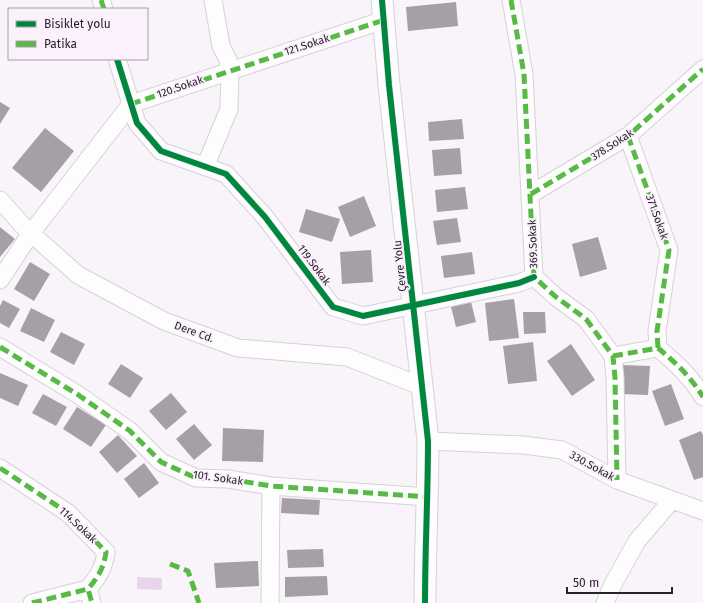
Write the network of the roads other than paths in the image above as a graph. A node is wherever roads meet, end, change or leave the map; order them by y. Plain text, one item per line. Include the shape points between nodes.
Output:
1 (213, 0) edge
2 (511, 0) edge
3 (383, 10) edge
4 (117, 60) edge
5 (703, 69) edge
6 (230, 71) junction
7 (131, 104) junction
8 (628, 136) junction
9 (205, 167) junction
10 (531, 194) junction
11 (0, 200) edge
12 (31, 234) junction
13 (534, 277) junction
14 (0, 280) edge
15 (414, 304) junction
16 (0, 347) edge
17 (658, 348) junction
18 (613, 356) junction
19 (423, 387) junction
20 (703, 397) edge
21 (428, 441) junction
22 (0, 468) edge
23 (617, 480) junction
24 (271, 486) junction
25 (428, 497) junction
26 (672, 500) junction
27 (703, 511) edge
28 (90, 596) edge
29 (32, 603) edge
30 (270, 603) edge
31 (425, 603) edge
32 (605, 603) edge

1 - 6 street via 220,46 228,60
2 - 10 street, 369.Sokak via 524,74
3 - 6 street, 121.Sokak
3 - 15 street, Çevre Yolu
4 - 7 street, 119.Sokak
5 - 8 street, 378.Sokak
6 - 7 street, 120.Sokak
6 - 9 street via 229,109
7 - 9 street, 119.Sokak via 137,123 161,151
7 - 12 street
8 - 10 street, 378.Sokak
8 - 17 street, 371.Sokak via 669,250 657,331
9 - 15 street, 119.Sokak via 226,174 265,217 333,307 363,316
10 - 13 street, 369.Sokak
11 - 12 street, Dere Cd.
12 - 14 street
12 - 19 street, Dere Cd. via 78,275 164,321 238,348 347,357
13 - 15 street, 119.Sokak via 519,283
13 - 18 street, 369.Sokak via 586,319
15 - 19 street, Çevre Yolu
16 - 24 street, 101. Sokak via 77,394 130,431 161,462 196,478 228,479
17 - 18 street
17 - 20 street via 678,365
18 - 23 street
19 - 21 street, Çevre Yolu
21 - 23 street, 330.Sokak via 523,445 562,450
21 - 25 street, Çevre Yolu
22 - 28 street, 114.Sokak via 68,513 106,552 105,563
23 - 26 street, 330.Sokak
24 - 25 street, 101. Sokak
24 - 30 street
25 - 31 street, Çevre Yolu
26 - 27 street, 330.Sokak
26 - 32 street via 637,541
28 - 29 street

